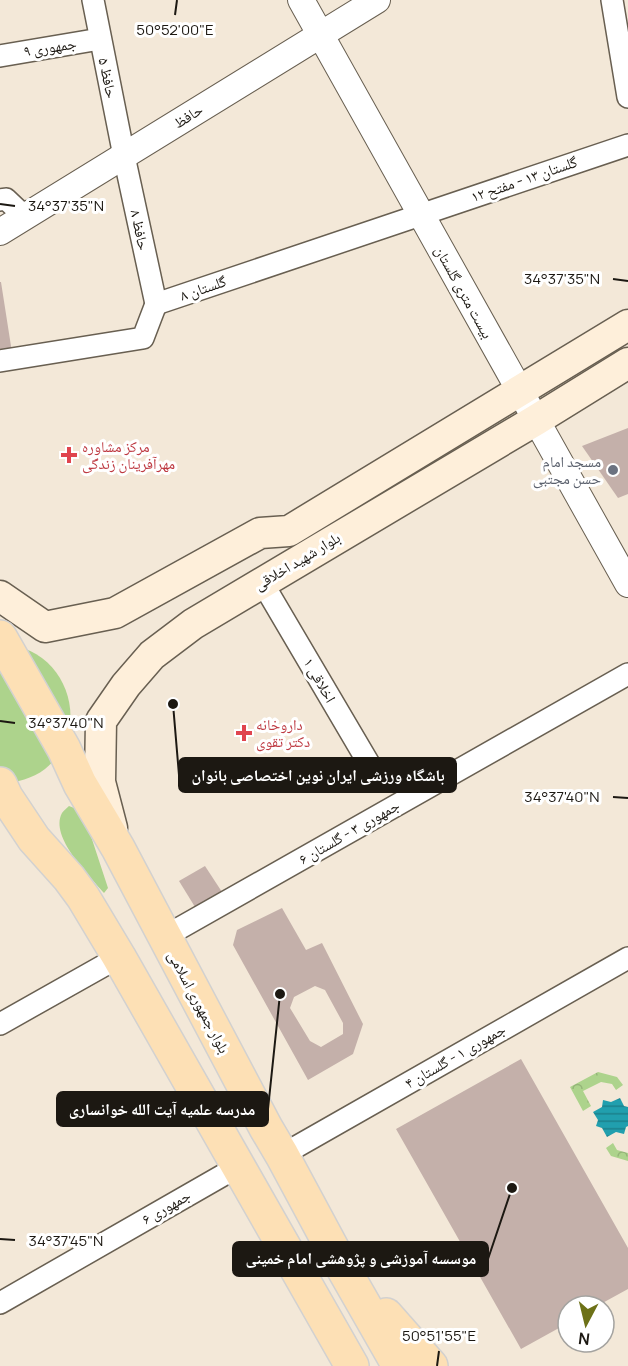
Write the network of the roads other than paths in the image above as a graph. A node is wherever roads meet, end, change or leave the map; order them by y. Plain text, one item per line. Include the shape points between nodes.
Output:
1 (93, 0) edge
2 (300, 0) edge
3 (377, 0) edge
4 (612, 0) edge
5 (320, 35) junction
6 (100, 39) junction
7 (0, 56) edge
8 (628, 97) edge
9 (628, 145) edge
10 (124, 156) junction
11 (0, 200) edge
12 (421, 214) junction
13 (25, 217) junction
14 (0, 232) edge
15 (156, 304) junction
16 (628, 325) edge
17 (0, 362) edge
18 (628, 363) edge
19 (519, 391) junction
20 (536, 420) junction
21 (262, 582) junction
22 (628, 584) edge
23 (0, 596) edge
24 (0, 637) edge
25 (628, 674) edge
26 (378, 779) dead end
27 (0, 784) edge
28 (118, 848) junction
29 (164, 937) junction
30 (119, 957) junction
31 (628, 958) edge
32 (0, 1024) edge
33 (282, 1155) junction
34 (239, 1166) junction
35 (339, 1261) junction
36 (304, 1281) junction
37 (0, 1303) edge
38 (331, 1366) edge
39 (352, 1366) edge
40 (399, 1366) edge
41 (431, 1366) edge

1 - 6 street, حافظ ۵
2 - 5 street, بیست متری گلستان
3 - 5 street, حافظ
4 - 8 street
5 - 10 street, حافظ
5 - 12 street, بیست متری گلستان
6 - 7 street, جمهوری ۹
6 - 10 street, حافظ ۵
9 - 12 street, گلستان ۱۳ - مفتح ۱۲
10 - 13 street, حافظ
10 - 15 street, حافظ ۸
11 - 13 street via 6,200
12 - 15 street, گلستان ۸
12 - 19 street, بیست متری گلستان
13 - 14 street, حافظ
15 - 17 street via 143,338
16 - 19 main road, بلوار شهید اخلاقی
18 - 20 main road, بلوار شهید اخلاقی
19 - 20 street, بیست متری گلستان
19 - 23 main road, بلوار شهید اخلاقی via 289,531 260,533 115,613 45,627
20 - 21 main road, بلوار شهید اخلاقی
20 - 22 street, بیست متری گلستان
21 - 26 street, اخلاقی ۱
21 - 28 main road, بلوار شهید اخلاقی via 193,624 152,656 101,721 100,782
24 - 28 main road, بلوار جمهوری اسلامی
25 - 29 street, جمهوری ۳ - گلستان ۶
27 - 30 main road via 34,839 83,897
28 - 29 main road, بلوار جمهوری اسلامی
29 - 33 main road, بلوار جمهوری اسلامی
30 - 32 street
30 - 34 main road
31 - 33 street, جمهوری ۱ - گلستان ۴
33 - 35 main road, بلوار جمهوری اسلامی
34 - 36 main road
34 - 37 street, جمهوری ۶
35 - 40 main road, بلوار جمهوری اسلامی
35 - 41 main road
36 - 38 main road
36 - 39 main road

